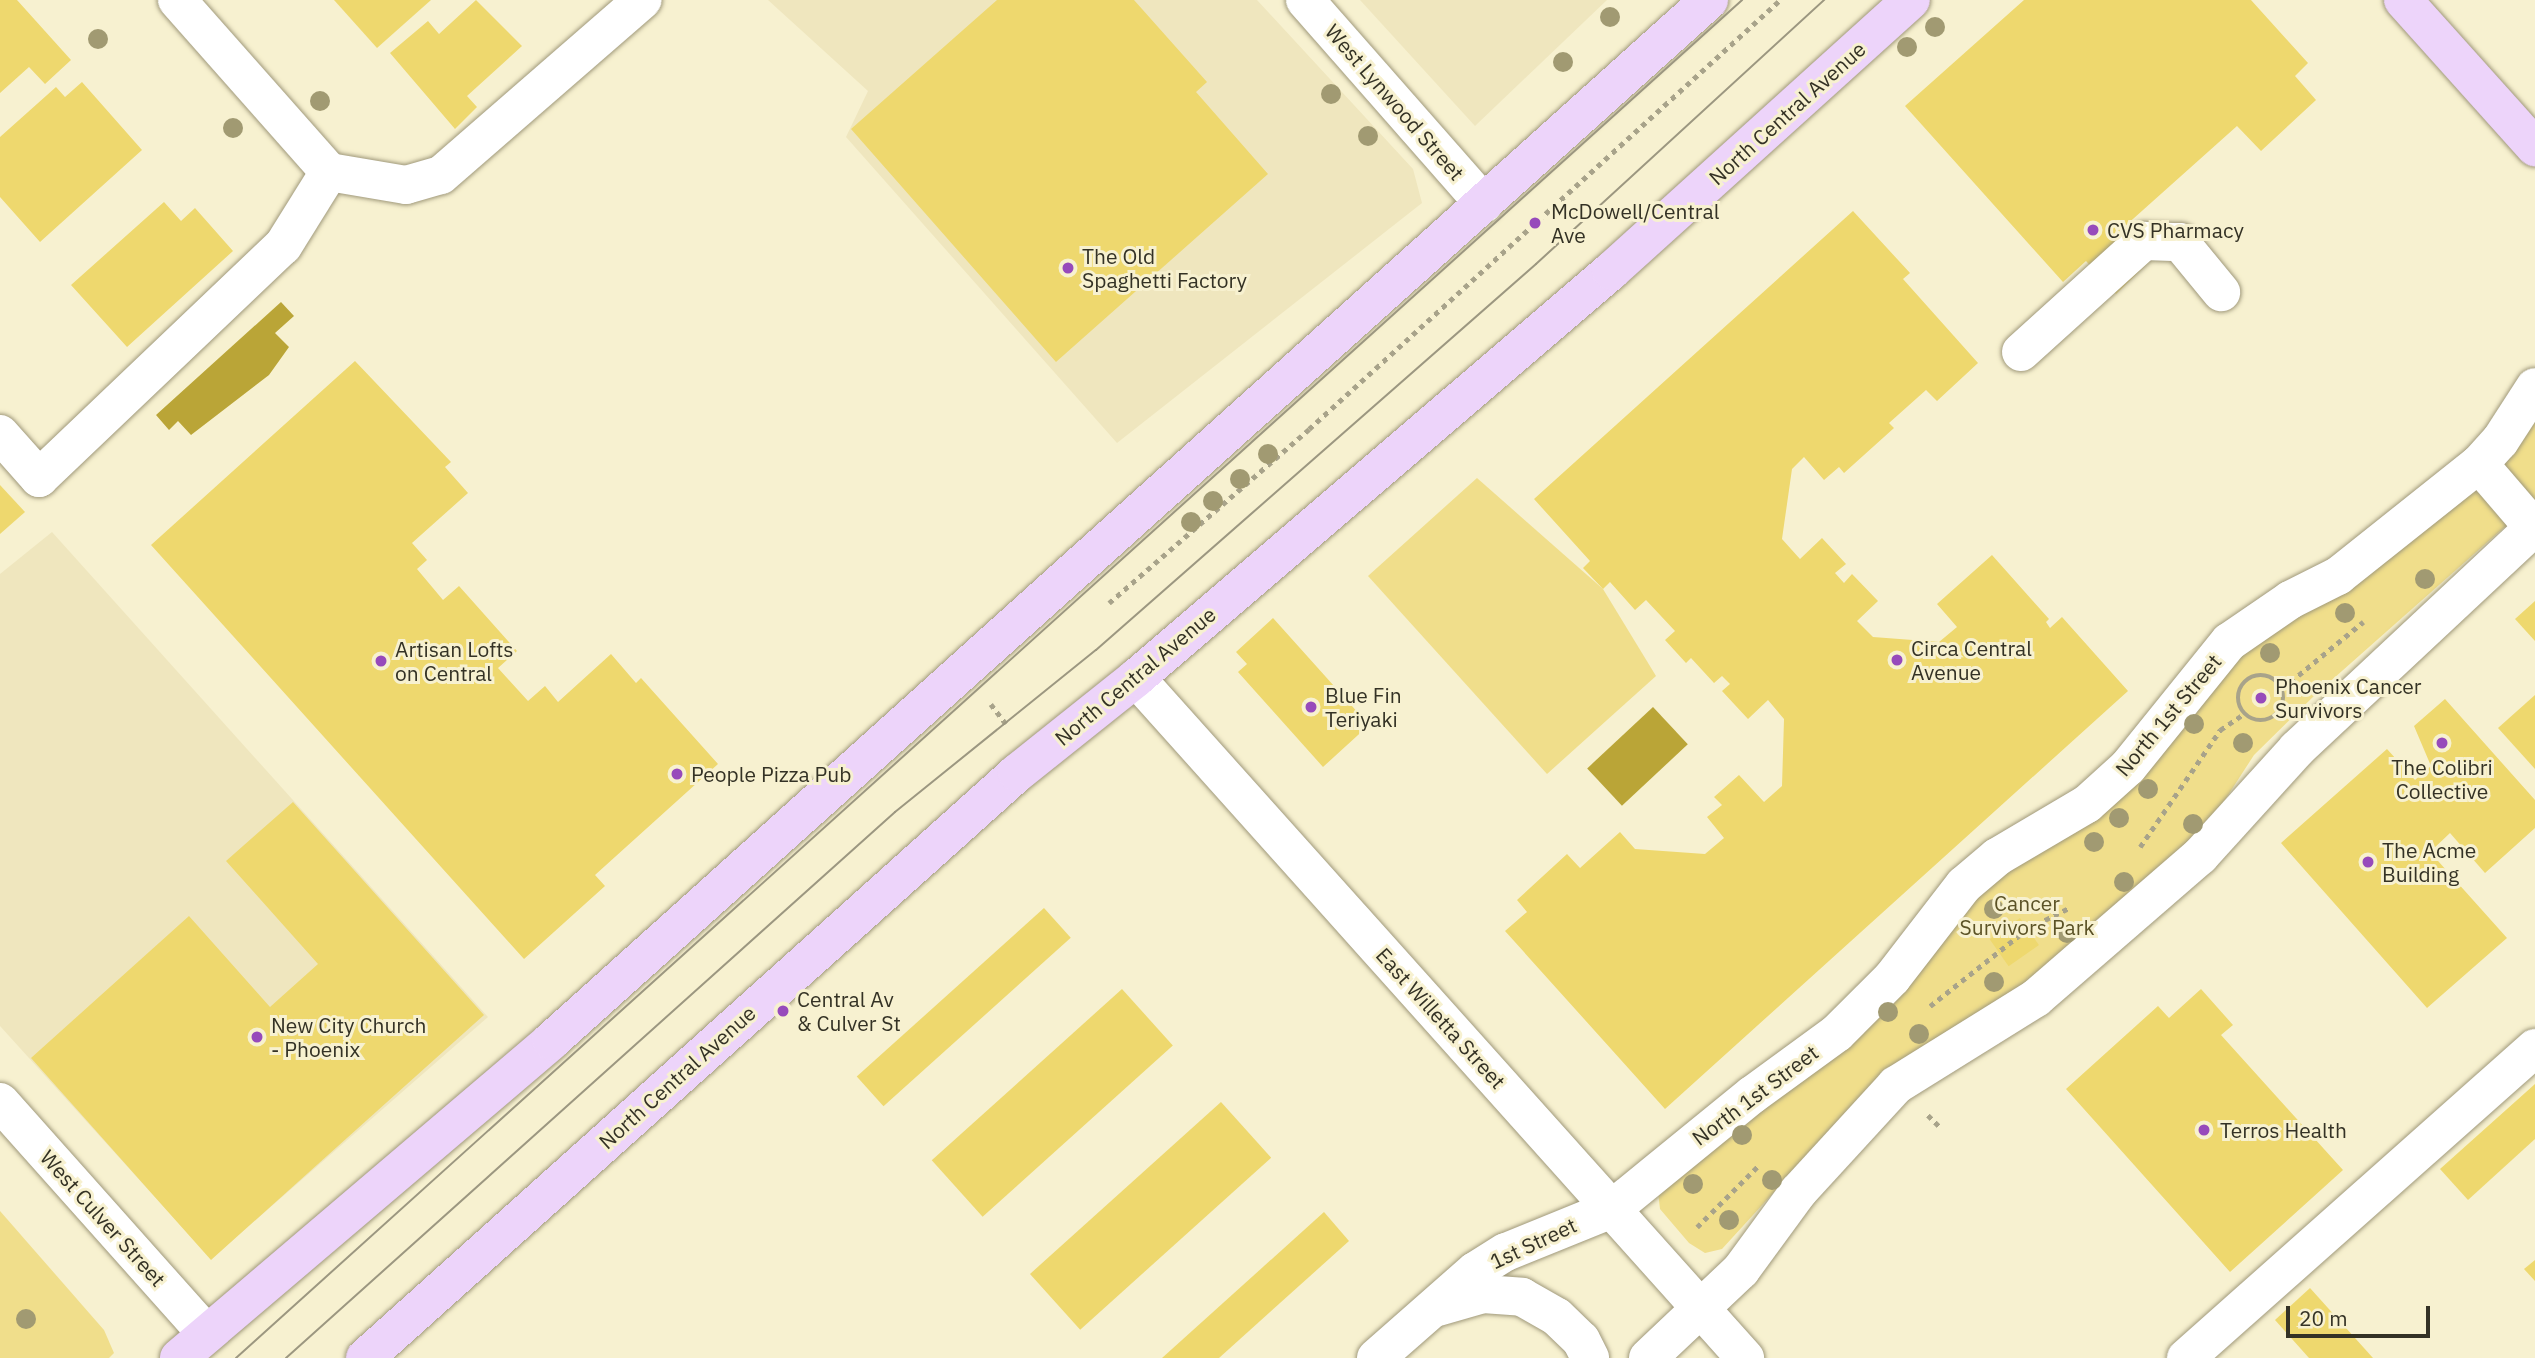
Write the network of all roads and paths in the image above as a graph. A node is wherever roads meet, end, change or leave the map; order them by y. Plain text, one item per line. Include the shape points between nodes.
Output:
1 (177, 0) edge
2 (642, 0) edge
3 (1305, 0) edge
4 (1709, 0) edge
5 (1780, 0) edge
6 (1911, 0) edge
7 (2403, 0) edge
8 (2535, 147) edge
9 (329, 172) junction
10 (1484, 204) junction
11 (2221, 292) dead end
12 (2021, 352) dead end
13 (2535, 387) edge
14 (0, 435) edge
15 (2479, 464) junction
16 (2534, 526) edge
17 (1100, 611) dead end
18 (1136, 678) junction
19 (1000, 696) dead end
20 (2244, 714) junction
21 (1011, 729) dead end
22 (2136, 851) dead end
23 (2083, 900) dead end
24 (1923, 1012) dead end
25 (2535, 1048) edge
26 (0, 1102) edge
27 (1769, 1158) dead end
28 (1612, 1209) junction
29 (1697, 1227) dead end
30 (1701, 1308) junction
31 (1426, 1311) junction
32 (192, 1345) edge
33 (365, 1358) edge
34 (1376, 1358) edge
35 (1590, 1358) edge
36 (1648, 1358) edge
37 (1745, 1358) edge
38 (2186, 1358) edge

1 - 9 street
2 - 9 street via 441,175 406,185
3 - 10 street, West Lynwood Street
4 - 10 main road
5 - 17 path via 1309,429
6 - 18 main road, North Central Avenue via 1611,271
7 - 8 main road
9 - 14 street via 283,246 39,478
10 - 32 main road via 1113,531 551,1041
11 - 12 street via 2180,242 2144,241
13 - 15 street, North 1st Street via 2500,442
15 - 16 street
15 - 28 street, North 1st Street via 2338,576 2290,600 2229,642 2128,767 2087,804 1997,858 1964,885 1892,978 1837,1032 1752,1094
16 - 30 street via 2297,749 2200,856 2036,998 1896,1085 1798,1192 1741,1270
18 - 28 street, East Willetta Street
18 - 33 main road, North Central Avenue via 1017,773
19 - 21 path via 990,705
20 - 20 path via 2238,701 2245,681 2266,675 2278,682 2284,701 2274,718 2262,722
20 - 22 path via 2220,730
23 - 24 path via 2028,929
25 - 38 street
26 - 32 street, West Culver Street
27 - 29 path
28 - 30 street, East Willetta Street
28 - 31 street, 1st Street via 1506,1252
30 - 36 street
30 - 37 street, East Willetta Street
31 - 34 street, 1st Street
31 - 35 street, 1st Street via 1483,1294 1522,1297 1557,1317 1581,1340

